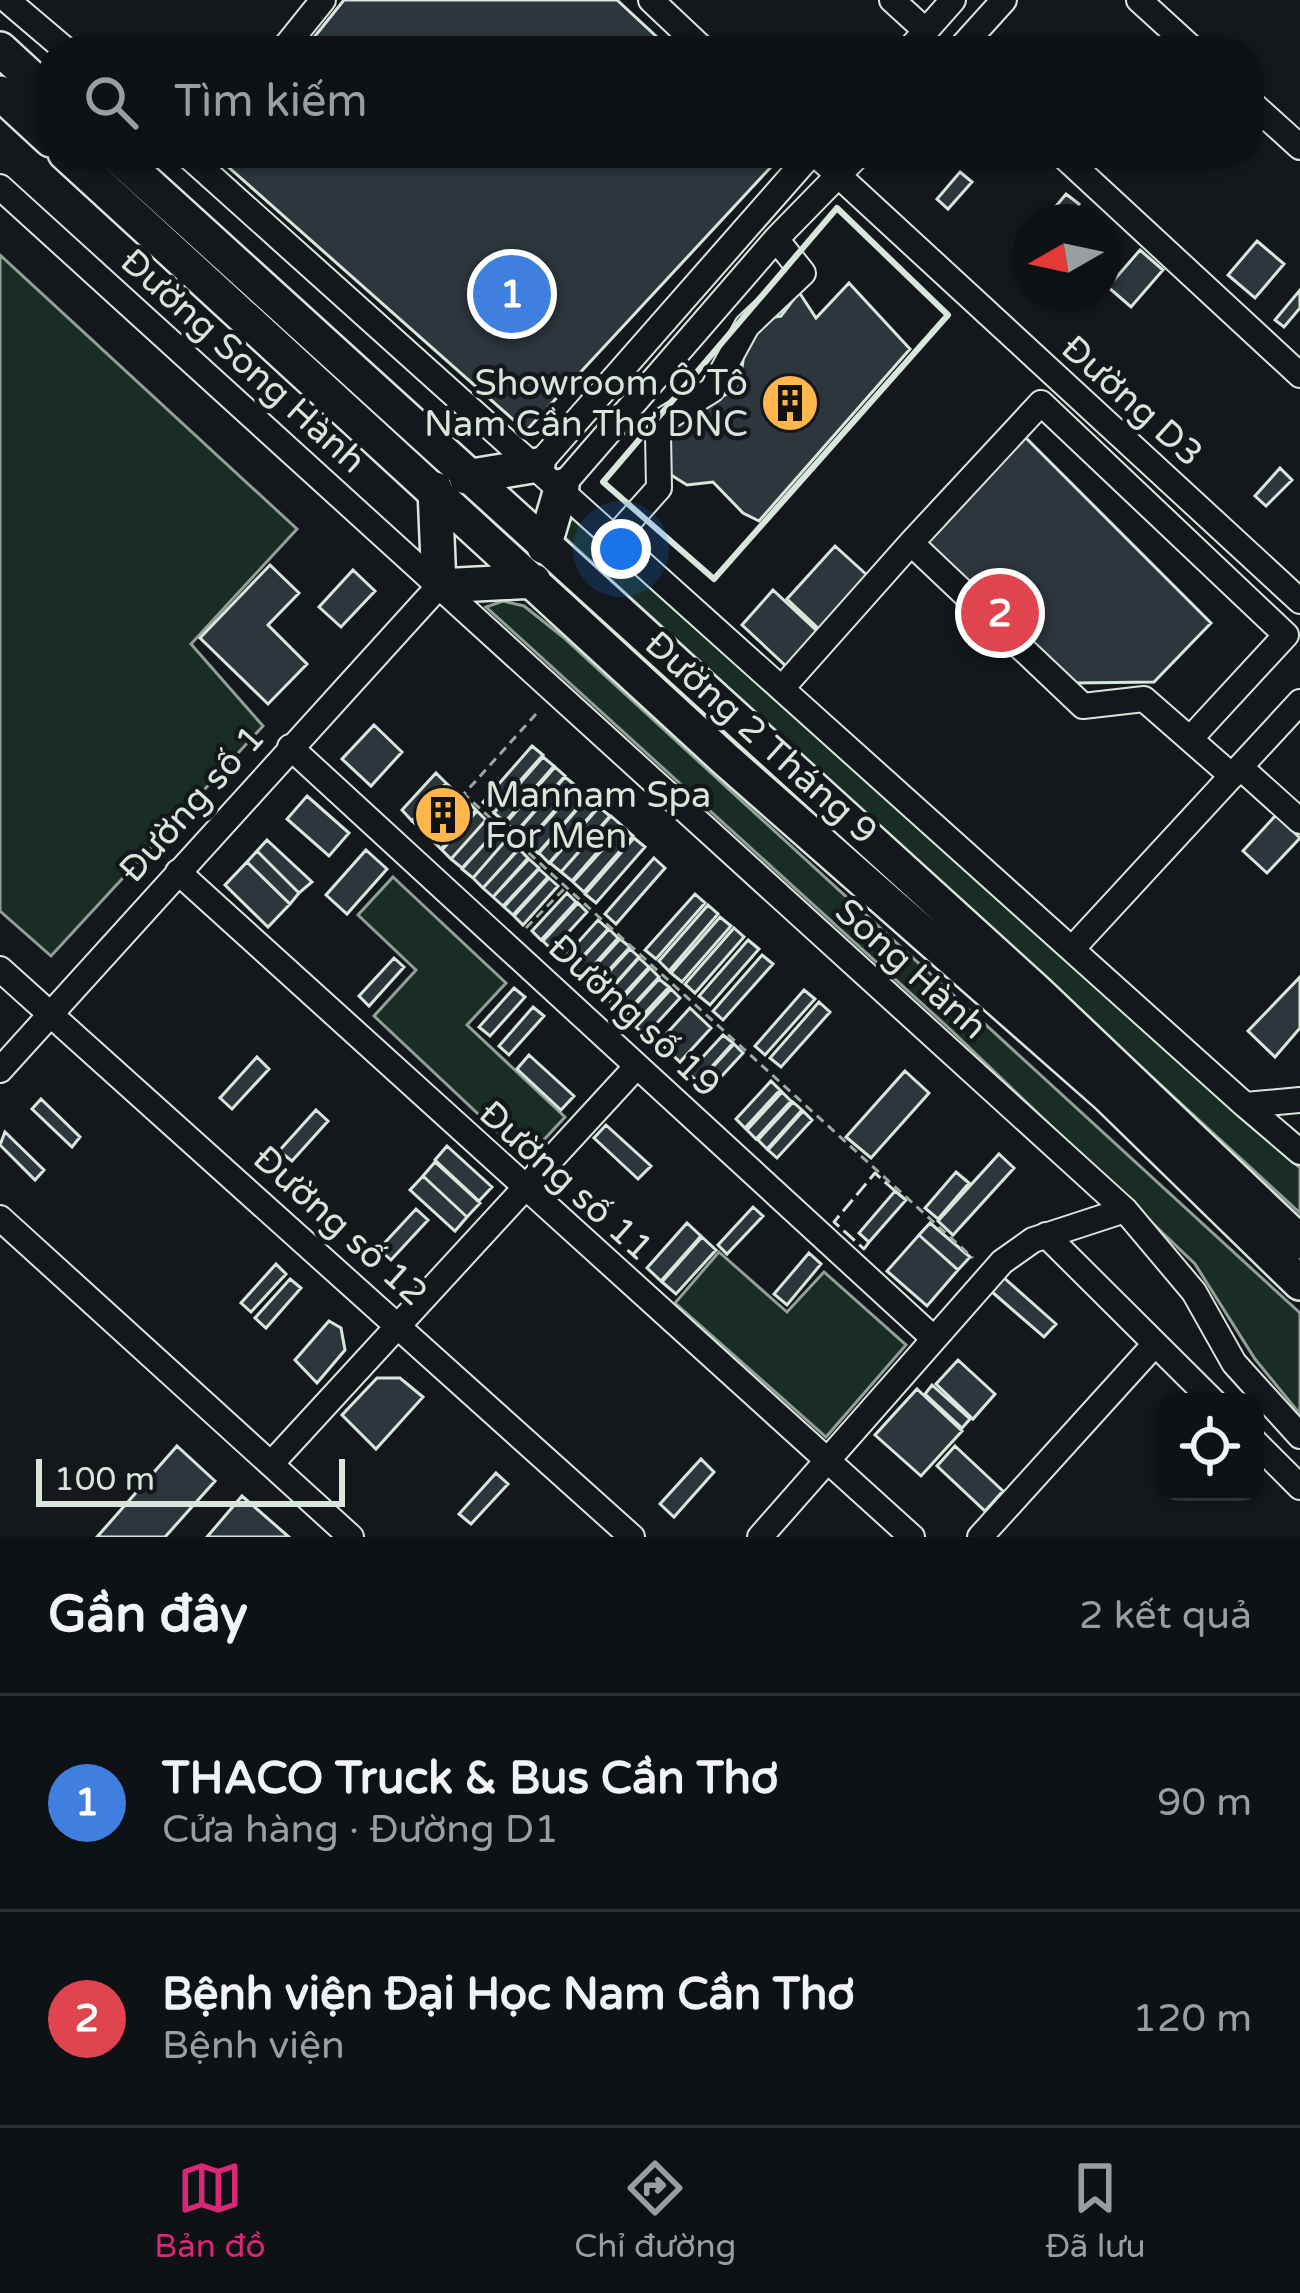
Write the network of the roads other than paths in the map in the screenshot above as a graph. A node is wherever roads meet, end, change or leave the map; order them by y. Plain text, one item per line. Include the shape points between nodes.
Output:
1 (7, 0) edge
2 (323, 0) edge
3 (651, 0) edge
4 (892, 0) edge
5 (953, 0) edge
6 (1004, 0) edge
7 (1139, 0) edge
8 (926, 32) junction
9 (49, 36) edge
10 (294, 36) edge
11 (689, 36) edge
12 (922, 36) edge
13 (972, 36) edge
14 (1179, 36) edge
15 (0, 50) edge
16 (36, 82) edge
17 (0, 93) edge
18 (1264, 114) edge
19 (36, 126) edge
20 (1300, 147) edge
21 (82, 168) edge
22 (128, 168) edge
23 (206, 168) edge
24 (801, 168) edge
25 (827, 168) edge
26 (846, 168) edge
27 (1076, 168) edge
28 (836, 178) junction
29 (0, 188) edge
30 (776, 239) junction
31 (1300, 375) edge
32 (550, 475) junction
33 (451, 483) junction
34 (616, 536) junction
35 (911, 543) junction
36 (544, 547) junction
37 (534, 581) junction
38 (439, 586) junction
39 (1300, 601) edge
40 (783, 687) junction
41 (1300, 702) edge
42 (1190, 740) junction
43 (290, 747) junction
44 (1236, 771) junction
45 (1300, 821) edge
46 (178, 872) junction
47 (1072, 949) junction
48 (0, 969) edge
49 (50, 1013) junction
50 (637, 1066) junction
51 (0, 1070) edge
52 (1300, 1100) edge
53 (1245, 1105) junction
54 (1300, 1152) edge
55 (524, 1190) junction
56 (1125, 1210) junction
57 (0, 1218) edge
58 (1046, 1235) junction
59 (1300, 1242) edge
60 (1300, 1282) edge
61 (401, 1326) junction
62 (931, 1336) junction
63 (1155, 1344) junction
64 (1205, 1393) edge
65 (1300, 1436) edge
66 (1264, 1451) edge
67 (827, 1462) junction
68 (272, 1464) junction
69 (1300, 1487) edge
70 (351, 1537) edge
71 (632, 1537) edge
72 (760, 1537) edge
73 (912, 1537) edge
74 (980, 1537) edge

1 - 9 street
2 - 10 street
3 - 11 street
4 - 8 street
5 - 8 street
6 - 13 street
7 - 14 street
8 - 12 street
15 - 16 highway
17 - 19 highway
18 - 20 street
21 - 33 highway, Đường 2 Tháng 9
22 - 33 highway, Đường 2 Tháng 9
23 - 32 street
24 - 32 street
25 - 28 street, Đường D3
26 - 28 street
27 - 31 street
28 - 30 street
28 - 39 street, Đường D3
29 - 38 street, Đường Song Hành
30 - 32 street
30 - 34 street via 803,273 747,326 712,390 665,419 659,488
32 - 33 highway
32 - 34 street
32 - 36 highway
33 - 36 highway, Đường 2 Tháng 9
33 - 37 highway, Đường 2 Tháng 9
33 - 38 highway
34 - 40 street
35 - 40 street
35 - 42 street via 1083,706 1144,699
35 - 42 street via 1041,403 1286,635
36 - 59 highway, Đường 2 Tháng 9 via 1036,991
37 - 38 highway
37 - 60 highway, Đường 2 Tháng 9 via 1106,1094
38 - 43 street, Đường số 1
38 - 56 street, Song Hành
40 - 47 street
41 - 44 street
42 - 44 street
43 - 46 street, Đường số 1
43 - 50 street, Đường số 19
44 - 45 street
44 - 47 street
46 - 49 street, Đường số 1
46 - 55 street, Đường số 11
47 - 53 street
48 - 49 street, Đường số 12
49 - 51 street, Đường số 1
49 - 61 street, Đường số 12
50 - 55 street
50 - 62 street, Đường số 19
52 - 53 street
53 - 54 street
55 - 61 street
55 - 67 street, Đường số 11
56 - 58 street
56 - 65 street, Song Hành via 1194,1292 1234,1363
57 - 68 street
58 - 62 street via 1002,1262
58 - 63 street
61 - 68 street
61 - 71 street, Đường số 12
62 - 67 street
63 - 64 street
63 - 74 street
66 - 69 street
67 - 72 street
67 - 73 street, Đường số 11
68 - 70 street

